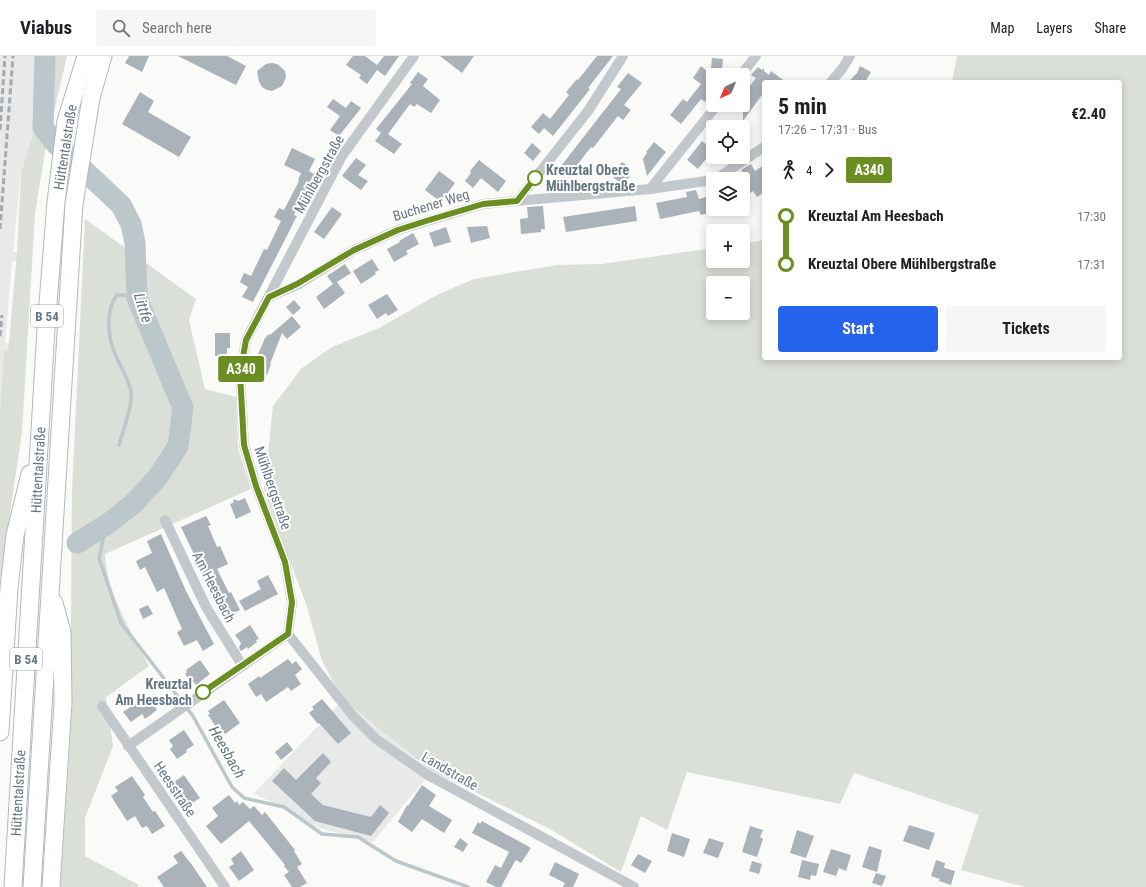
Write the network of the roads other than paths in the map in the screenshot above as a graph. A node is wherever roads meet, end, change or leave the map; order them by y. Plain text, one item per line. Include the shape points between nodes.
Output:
1 (86, 56) edge
2 (103, 56) edge
3 (414, 56) edge
4 (623, 56) edge
5 (756, 56) edge
6 (850, 56) edge
7 (747, 68) edge
8 (833, 80) edge
9 (711, 112) edge
10 (762, 147) edge
11 (726, 172) edge
12 (706, 181) edge
13 (650, 189) junction
14 (517, 201) junction
15 (269, 297) junction
16 (40, 431) junction
17 (165, 520) dead end
18 (50, 587) junction
19 (288, 634) junction
20 (242, 665) junction
21 (102, 706) dead end
22 (0, 732) edge
23 (128, 746) junction
24 (13, 887) edge
25 (32, 887) edge
26 (51, 887) edge
27 (225, 887) edge
28 (634, 887) edge

1 - 16 highway, Hüttentalstraße / B 54 via 66,121 56,202
2 - 18 highway, Hüttentalstraße / B 54 via 91,98 74,204
3 - 15 street, Mühlbergstraße via 342,156
4 - 14 street via 588,111
5 - 7 street
6 - 8 street
9 - 13 street
10 - 11 street, Buchener Weg
12 - 13 street, Buchener Weg
13 - 14 street, Buchener Weg
14 - 15 street, Buchener Weg via 483,204 398,230 354,250 297,284
15 - 19 street, Mühlbergstraße via 246,340 240,374 244,445 256,486 285,562 292,602
16 - 22 highway via 15,535
16 - 24 highway, Hüttentalstraße / B 54
17 - 20 street, Am Heesbach via 206,607
18 - 25 highway, Hüttentalstraße / B 54
18 - 26 highway via 62,632 63,703
19 - 20 street
19 - 28 street, Landstraße via 353,716 376,739 428,775
20 - 23 street
21 - 23 street, Heesstraße
23 - 27 street, Heesstraße

